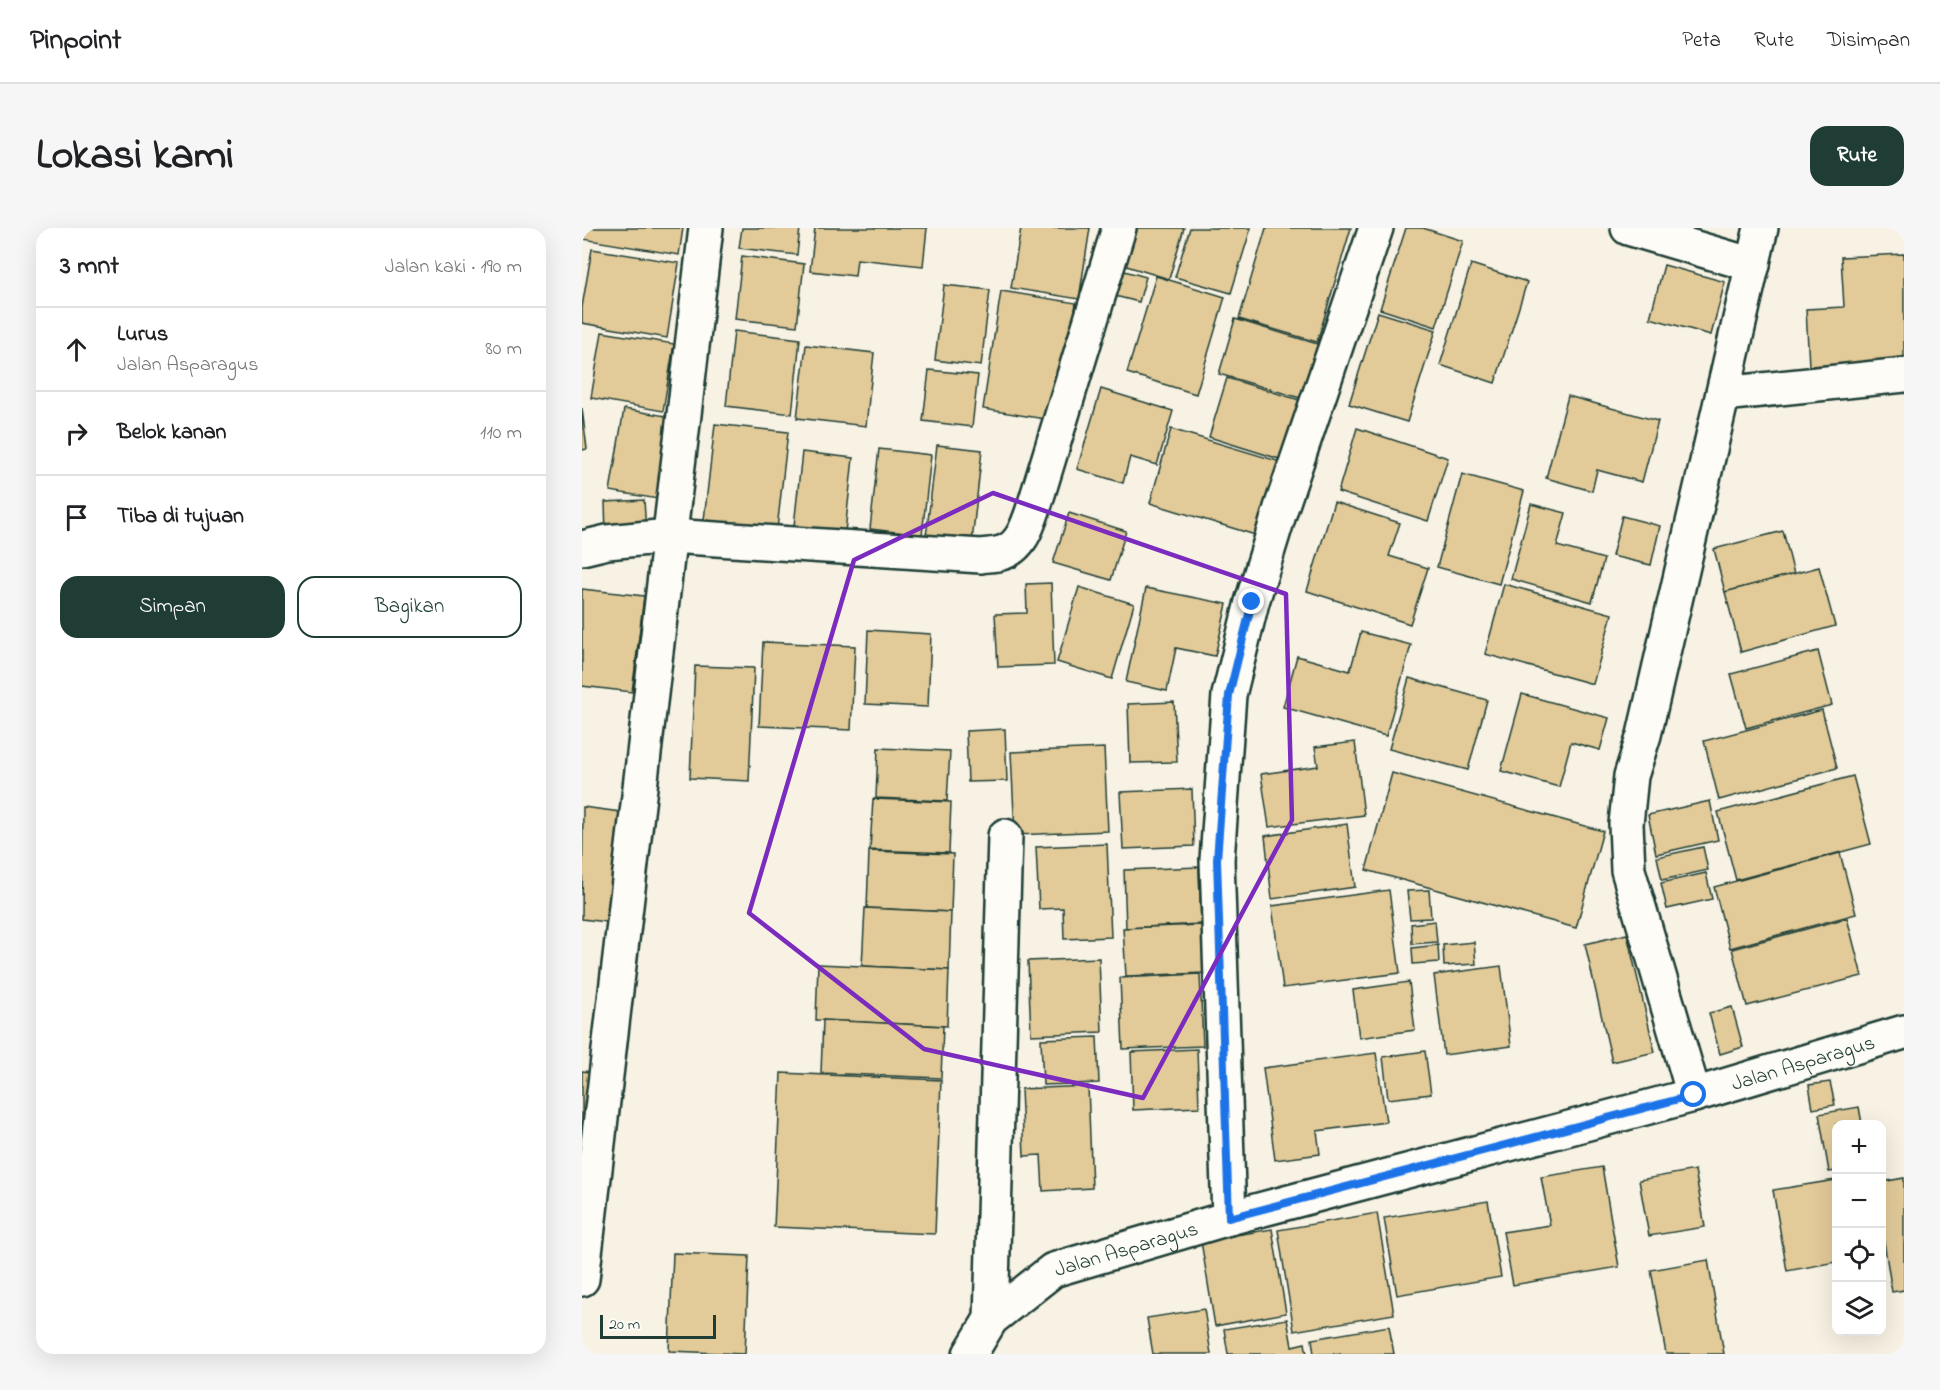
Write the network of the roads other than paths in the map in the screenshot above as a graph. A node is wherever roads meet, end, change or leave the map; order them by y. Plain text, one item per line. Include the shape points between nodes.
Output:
1 (706, 228) edge
2 (1119, 228) edge
3 (1376, 228) edge
4 (1628, 228) edge
5 (1761, 228) edge
6 (1753, 265) junction
7 (1904, 375) edge
8 (1723, 394) junction
9 (669, 536) junction
10 (582, 548) edge
11 (1005, 836) dead end
12 (1904, 1032) edge
13 (1694, 1095) junction
14 (1229, 1218) junction
15 (582, 1279) edge
16 (991, 1319) junction
17 (970, 1354) edge

1 - 9 street
2 - 9 street via 1029,525 1015,547 981,556
3 - 14 street via 1281,508 1229,695 1217,860
4 - 6 street
5 - 6 street
6 - 8 street
7 - 8 street
8 - 13 street via 1644,735 1631,776 1626,824 1628,870
9 - 10 street
9 - 15 street
11 - 16 street
12 - 13 street, Jalan Asparagus
13 - 14 street, Jalan Asparagus
14 - 16 street, Jalan Asparagus via 1053,1270
16 - 17 street, Jalan Asparagus

